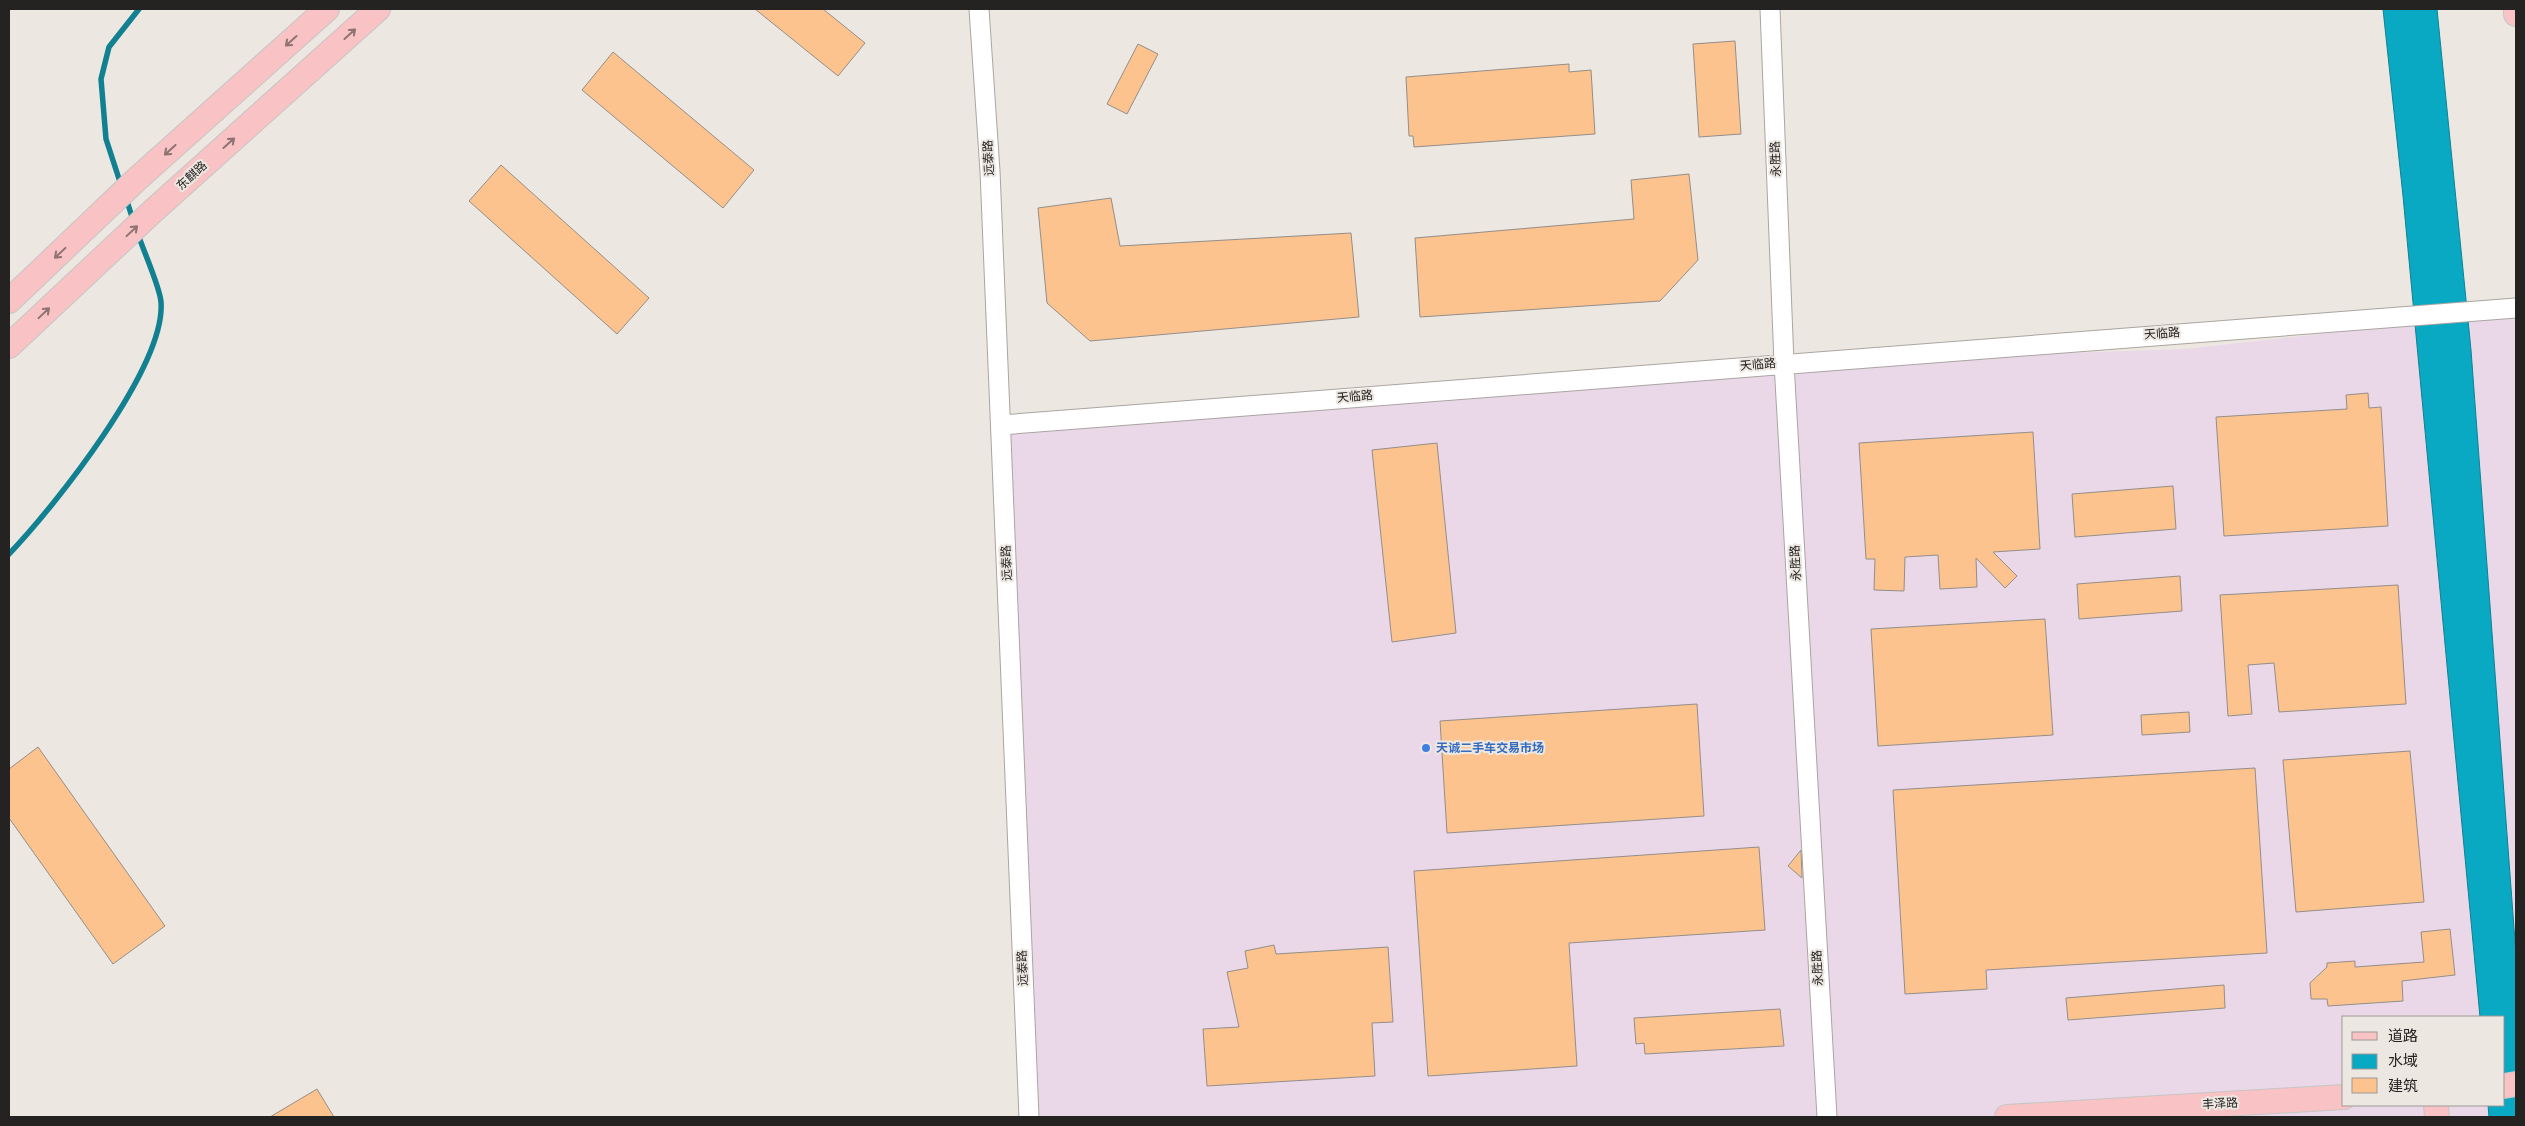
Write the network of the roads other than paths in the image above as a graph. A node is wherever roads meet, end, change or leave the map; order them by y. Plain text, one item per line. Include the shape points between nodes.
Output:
1 (327, 9) edge
2 (378, 9) edge
3 (979, 9) edge
4 (1770, 9) edge
5 (2516, 9) edge
6 (2516, 14) edge
7 (9, 301) edge
8 (2516, 308) edge
9 (9, 346) edge
10 (1784, 363) junction
11 (1001, 424) junction
12 (2342, 1097) edge
13 (1029, 1117) edge
14 (1827, 1117) edge
15 (2007, 1117) edge

1 -> 7 main road via 137,180
9 -> 2 main road, 东麒路
3 - 11 street, 远泰路
4 - 10 street, 永胜路
5 - 6 main road
8 - 10 street, 天临路
10 - 11 street, 天临路
10 - 14 street, 永胜路
11 - 13 street, 远泰路
12 - 15 main road, 丰泽路

